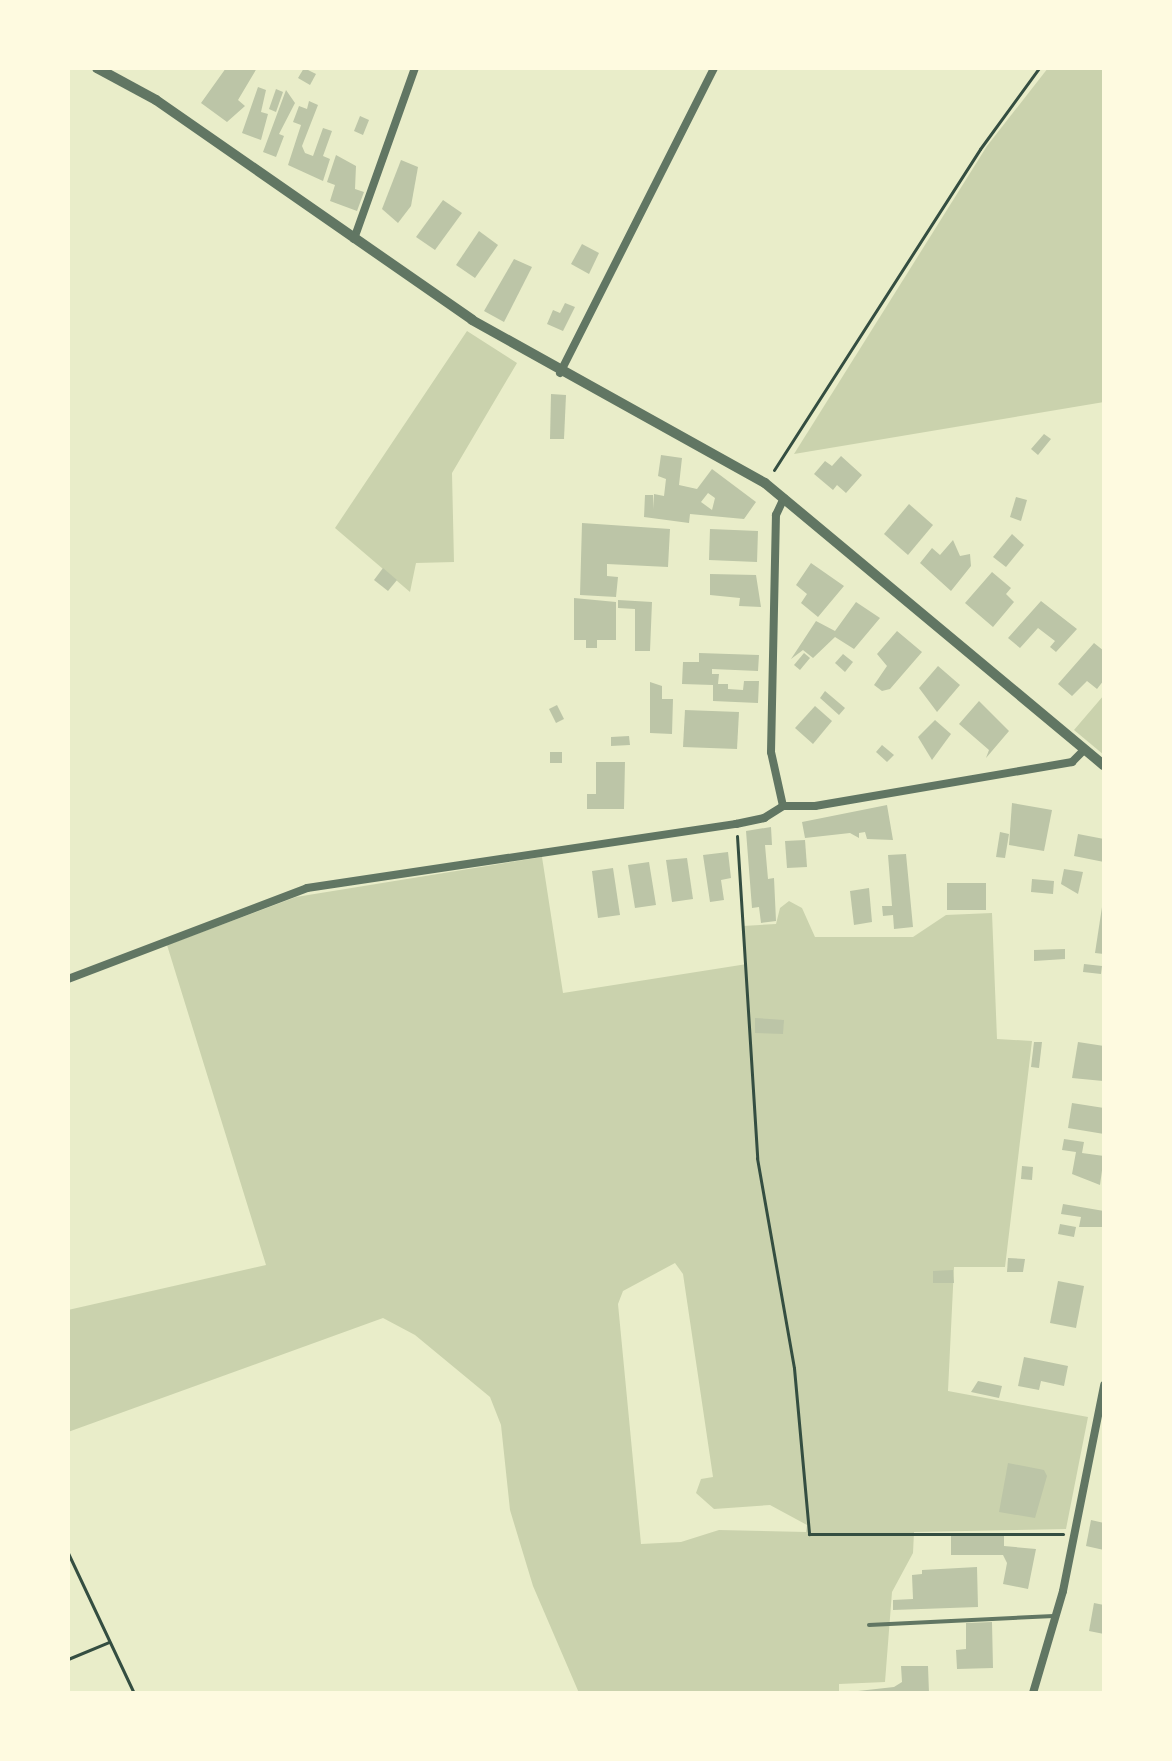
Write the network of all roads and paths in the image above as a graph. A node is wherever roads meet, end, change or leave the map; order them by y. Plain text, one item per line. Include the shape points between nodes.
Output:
1 (97, 68) edge
2 (415, 68) edge
3 (714, 68) edge
4 (1039, 68) edge
5 (354, 239) junction
6 (560, 373) junction
7 (765, 483) junction
8 (784, 498) junction
9 (1085, 749) junction
10 (1104, 765) edge
11 (783, 806) junction
12 (736, 824) junction
13 (68, 979) edge
14 (1104, 1385) edge
15 (1075, 1534) junction
16 (68, 1553) edge
17 (1056, 1616) junction
18 (869, 1625) dead end
19 (110, 1642) junction
20 (68, 1659) edge
21 (134, 1693) edge
22 (1033, 1693) edge

1 - 5 street via 156,100
2 - 5 street
3 - 6 street
4 - 7 path via 980,149
5 - 6 street
6 - 7 street
7 - 8 street
8 - 9 street
8 - 11 street via 776,515 771,752
9 - 10 street
9 - 11 street via 1072,762 815,806
11 - 12 street via 764,818
12 - 13 street via 307,888
12 - 15 path via 757,1158 794,1368 809,1534
14 - 15 street
15 - 17 street
16 - 19 path
17 - 18 lane
17 - 22 street
19 - 20 path
19 - 21 path

